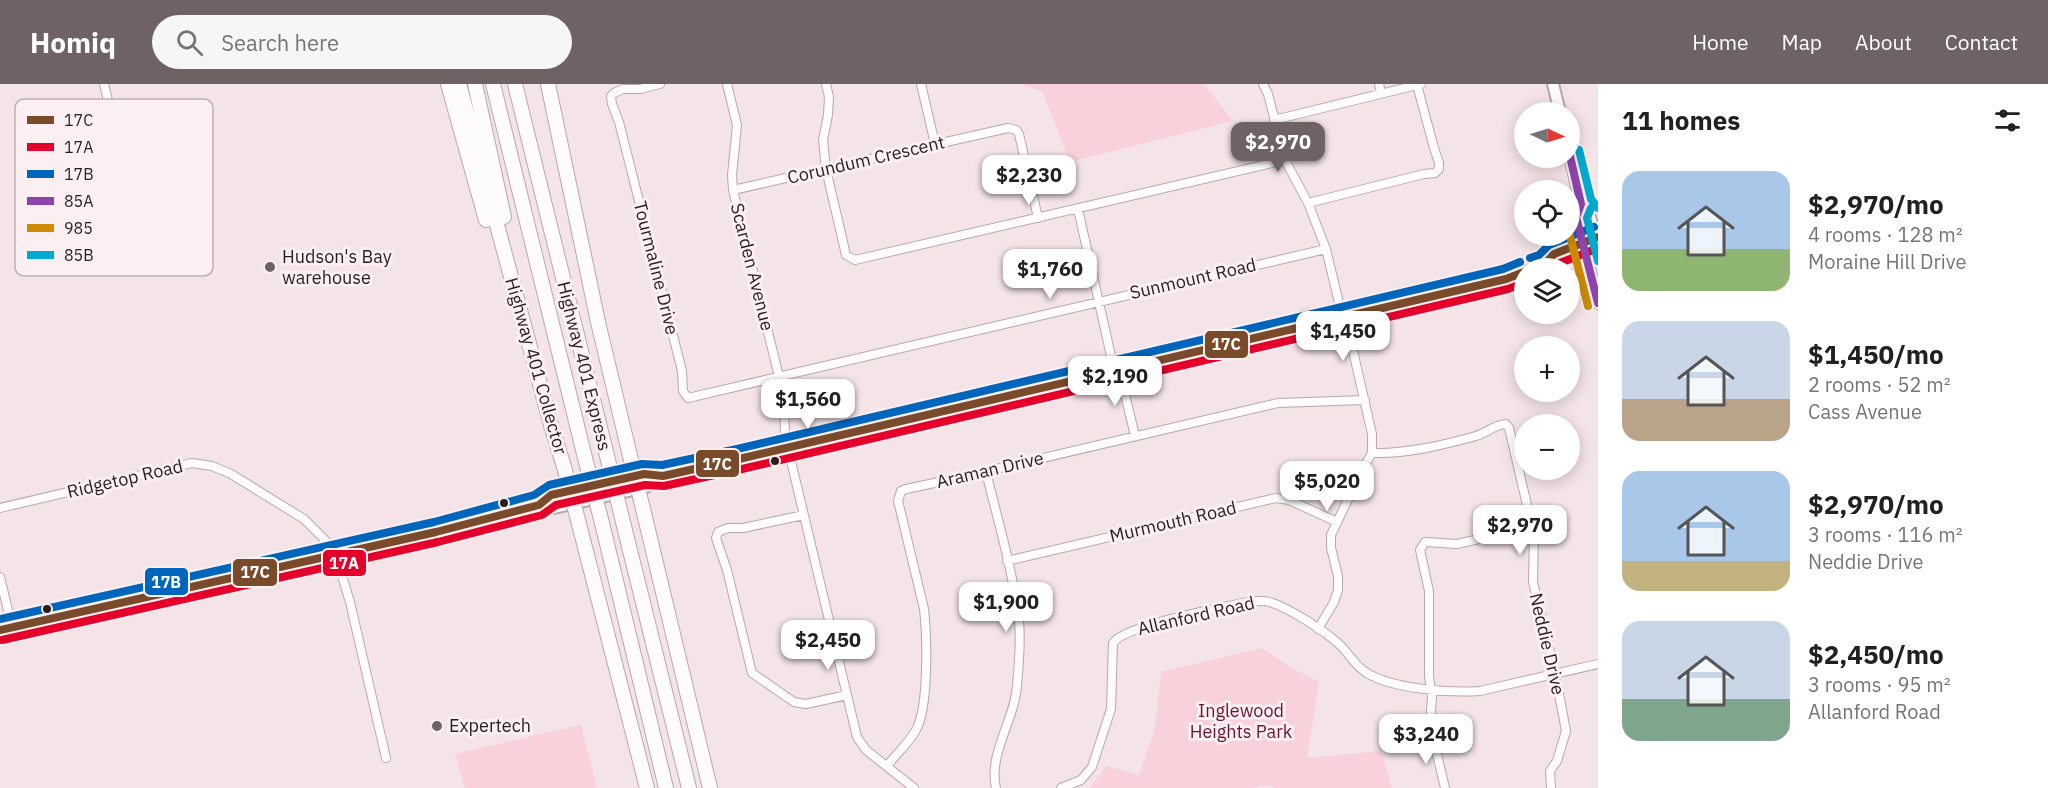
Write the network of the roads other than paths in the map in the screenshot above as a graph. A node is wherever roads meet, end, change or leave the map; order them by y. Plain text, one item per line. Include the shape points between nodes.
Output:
1 (104, 84) edge
2 (448, 84) edge
3 (459, 84) edge
4 (475, 84) edge
5 (493, 84) edge
6 (515, 84) edge
7 (548, 84) edge
8 (660, 84) edge
9 (727, 84) edge
10 (826, 84) edge
11 (921, 84) edge
12 (1263, 84) edge
13 (1379, 84) edge
14 (1419, 84) edge
15 (1553, 84) edge
16 (1381, 93) junction
17 (108, 99) edge
18 (1558, 102) edge
19 (1274, 120) junction
20 (935, 144) junction
21 (1285, 160) junction
22 (1573, 168) edge
23 (826, 169) junction
24 (733, 190) junction
25 (1308, 203) junction
26 (1581, 204) junction
27 (1078, 209) junction
28 (1038, 218) junction
29 (1597, 240) edge
30 (1583, 243) junction
31 (1326, 249) junction
32 (1598, 252) edge
33 (1586, 257) junction
34 (1550, 258) edge
35 (1580, 259) edge
36 (1514, 276) edge
37 (1099, 302) junction
38 (1598, 303) edge
39 (1345, 318) junction
40 (1117, 371) junction
41 (779, 377) junction
42 (1365, 400) junction
43 (551, 425) junction
44 (1135, 436) junction
45 (788, 449) junction
46 (1372, 453) junction
47 (986, 472) junction
48 (0, 508) edge
49 (804, 515) junction
50 (1337, 522) junction
51 (1532, 527) junction
52 (1007, 561) junction
53 (0, 577) edge
54 (12, 627) junction
55 (1318, 629) junction
56 (0, 630) edge
57 (1598, 664) edge
58 (1555, 673) junction
59 (1430, 689) junction
60 (847, 695) junction
61 (624, 703) junction
62 (386, 758) dead end
63 (887, 766) junction
64 (1551, 787) edge
65 (641, 788) edge
66 (647, 788) edge
67 (666, 788) edge
68 (689, 788) edge
69 (710, 788) edge
70 (914, 788) edge
71 (996, 788) edge
72 (1061, 788) edge
73 (1445, 788) edge

1 - 17 street
2 - 43 highway
3 - 43 highway, Highway 401 Collector
4 - 43 highway
5 - 67 highway, Highway 401 Express, bridge
6 - 68 highway, Highway 401 Express, bridge
7 - 69 highway, bridge via 592,291
8 - 41 street, Tourmaline Drive via 618,91 611,100 682,371 683,391 693,398
9 - 24 street, Scarden Avenue via 737,126
10 - 23 street
11 - 20 street
12 - 19 street
13 - 16 street
14 - 16 street
14 - 25 street via 1439,169
15 - 18 main road
16 - 19 street
19 - 21 street
20 - 23 street, Corundum Crescent
20 - 28 street, Corundum Crescent via 1008,128 1016,130
21 - 25 street
21 - 27 street
22 - 26 main road
23 - 24 street, Corundum Crescent
23 - 28 street via 846,255 855,260
24 - 41 street, Scarden Avenue
25 - 31 street
26 - 29 main road via 1589,213
26 - 30 main road via 1576,216
27 - 28 street
27 - 37 street
29 - 30 main road
30 - 33 main road
30 - 34 main road
31 - 37 street, Sunmount Road
31 - 39 street
32 - 33 main road
33 - 35 main road
33 - 38 main road
36 - 39 main road
37 - 40 street
37 - 41 street, Sunmount Road
39 - 40 main road
39 - 42 street
40 - 44 street
40 - 45 main road
41 - 45 street, Scarden Avenue
42 - 44 street, Araman Drive via 1278,403
42 - 46 street
43 - 61 highway, Highway 401 Collector, bridge via 566,470
44 - 47 street, Araman Drive
45 - 49 street
45 - 54 main road, bridge via 551,495 539,505 436,531
46 - 50 street
46 - 51 street, Neddie Drive via 1426,448 1506,424
47 - 52 street
47 - 63 street, Araman Drive via 906,489 899,495 924,609 924,696 916,731
48 - 62 street, Ridgetop Road via 192,463 231,474 304,519 326,541 342,575
49 - 60 street
49 - 60 street via 721,530 716,538 752,673 800,704
50 - 52 street, Murmouth Road via 1276,498
50 - 55 street via 1331,548 1338,590
51 - 58 street, Neddie Drive via 1533,582
51 - 59 street via 1457,544 1422,545 1420,556 1429,591
52 - 71 street via 1019,622 1017,685 994,769
53 - 54 street
54 - 56 main road
55 - 59 street, Allanford Road via 1368,674 1397,685
55 - 72 street, Allanford Road via 1263,600 1161,622 1120,636 1113,643 1111,709 1092,767 1081,780
57 - 58 street, Allanford Road
58 - 59 street, Allanford Road via 1480,691
58 - 64 street, Neddie Drive via 1566,731 1550,771
59 - 73 street via 1430,725
60 - 63 street via 859,741
61 - 65 highway
61 - 66 highway, Highway 401 Collector
63 - 70 street

